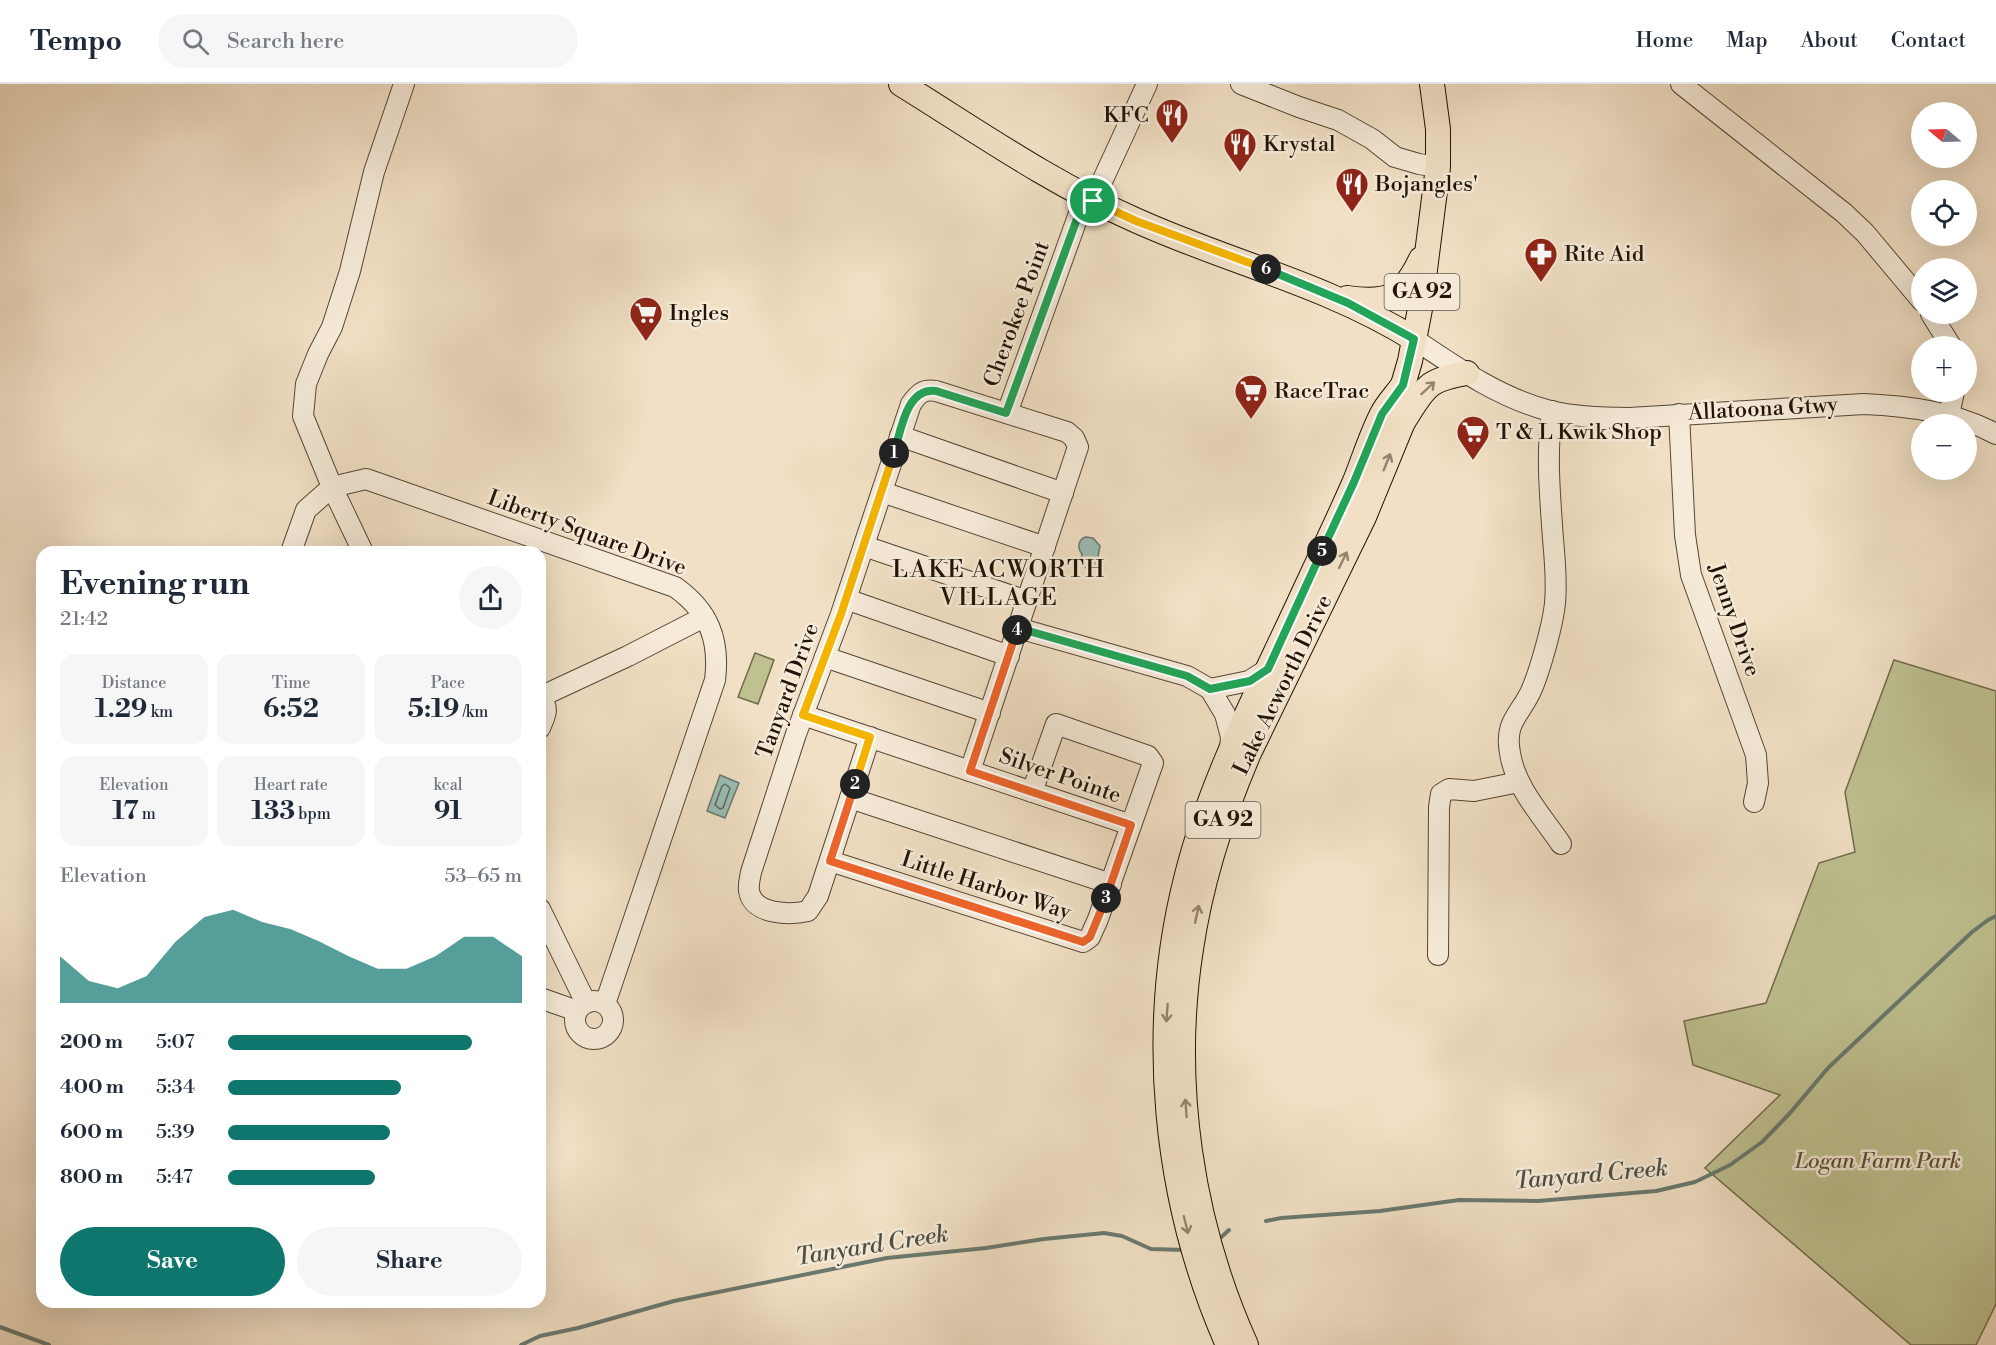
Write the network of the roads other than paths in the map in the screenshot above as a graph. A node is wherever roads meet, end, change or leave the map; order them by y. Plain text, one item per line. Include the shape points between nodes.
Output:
1 (404, 84) edge
2 (901, 84) edge
3 (1147, 84) edge
4 (1241, 84) edge
5 (1432, 84) edge
6 (1681, 84) edge
7 (1438, 167) junction
8 (1089, 199) junction
9 (1429, 244) junction
10 (1911, 288) edge
11 (1332, 295) junction
12 (1414, 339) junction
13 (1467, 373) junction
14 (1403, 385) junction
15 (1552, 411) junction
16 (1006, 413) junction
17 (1679, 414) junction
18 (1944, 414) edge
19 (1403, 422) junction
20 (1977, 426) edge
21 (1996, 434) edge
22 (900, 436) junction
23 (332, 488) junction
24 (882, 492) junction
25 (1063, 493) junction
26 (293, 546) edge
27 (360, 546) edge
28 (864, 546) junction
29 (1045, 547) junction
30 (846, 599) junction
31 (1027, 601) junction
32 (704, 617) junction
33 (1018, 628) junction
34 (1009, 656) junction
35 (825, 657) junction
36 (1268, 669) junction
37 (1210, 689) junction
38 (546, 695) edge
39 (990, 713) junction
40 (803, 715) junction
41 (870, 737) junction
42 (1229, 753) junction
43 (970, 771) junction
44 (1519, 782) junction
45 (1032, 792) junction
46 (850, 798) junction
47 (1754, 802) dead end
48 (1131, 825) junction
49 (1561, 844) dead end
50 (830, 861) junction
51 (1111, 884) junction
52 (546, 921) edge
53 (1438, 955) dead end
54 (546, 999) edge
55 (589, 1006) junction
56 (1184, 1167) junction
57 (1226, 1321) junction
58 (1227, 1345) edge
59 (1246, 1345) edge

1 - 23 street via 374,172 336,316 306,384 303,416
2 - 8 main road, Allatoona Gtwy
3 - 8 street, Cherokee Point
4 - 7 street via 1338,120 1395,157
5 - 7 main road, Lake Acworth Drive / GA 92
6 - 10 street via 1844,213
7 - 9 main road, Lake Acworth Drive / GA 92
8 - 11 main road, Allatoona Gtwy via 1136,221
8 - 16 street, Cherokee Point
9 - 11 main road via 1414,275 1397,294 1361,300
9 - 12 main road, Lake Acworth Drive / GA 92
11 - 12 main road, Allatoona Gtwy
12 - 13 street, Allatoona Gtwy
12 - 14 main road, Lake Acworth Drive / GA 92
13 - 15 street, Allatoona Gtwy via 1498,392
19 -> 13 main road via 1432,382
14 - 19 main road, Lake Acworth Drive / GA 92
14 - 36 main road, Lake Acworth Drive / GA 92 via 1382,414
15 - 17 street, Allatoona Gtwy via 1611,418
15 - 44 street via 1549,479 1555,603 1531,691 1509,730 1509,753
16 - 22 street, Tanyard Drive via 928,390 919,393 911,404
16 - 25 street via 1067,432 1074,438 1078,447
17 - 18 street, Allatoona Gtwy via 1864,404
17 - 47 street, Jenny Drive via 1690,575 1756,755 1758,783
56 -> 19 main road, Lake Acworth Drive / GA 92 via 1187,1124 1183,1027 1191,949 1207,873 1249,753 1364,517
20 - 21 street, Allatoona Gtwy
22 - 24 street, Tanyard Drive
22 - 25 street
23 - 26 street, Liberty Square Drive via 306,510
23 - 27 street
23 - 32 street, Liberty Square Drive via 366,479 508,528 675,587 691,599
24 - 28 street, Tanyard Drive
24 - 29 street
25 - 29 street
28 - 30 street, Tanyard Drive
28 - 31 street
29 - 31 street
30 - 34 street
30 - 35 street, Tanyard Drive
31 - 33 street
32 - 38 street
32 - 55 street, Liberty Square Drive via 716,646 714,680
33 - 34 street
33 - 37 street via 1187,676
34 - 39 street
35 - 39 street
35 - 40 street, Tanyard Drive
36 - 37 street via 1250,681
36 - 42 main road, Lake Acworth Drive / GA 92
37 - 42 street via 1230,725
39 - 43 street
40 - 41 street, Silver Pointe
40 - 50 street, Tanyard Drive via 751,872 749,893 756,904 779,914 808,910 818,896
41 - 43 street, Silver Pointe
41 - 46 street
42 -> 56 main road, Lake Acworth Drive via 1187,875 1170,972 1166,1070
43 - 45 street, Silver Pointe
44 - 49 street
44 - 53 street via 1474,791 1449,789 1442,794
45 - 48 street, Silver Pointe
45 - 48 street, Little Harbor Way via 1056,724 1148,756 1153,763
46 - 50 street
46 - 51 street
48 - 51 street, Little Harbor Way
50 - 51 street, Little Harbor Way via 1083,942 1090,937
52 - 55 street
54 - 55 street
56 - 57 main road, Lake Acworth Drive / GA 92 via 1218,1271
57 - 58 main road, Lake Acworth Drive
57 - 59 main road, Lake Acworth Drive / GA 92

